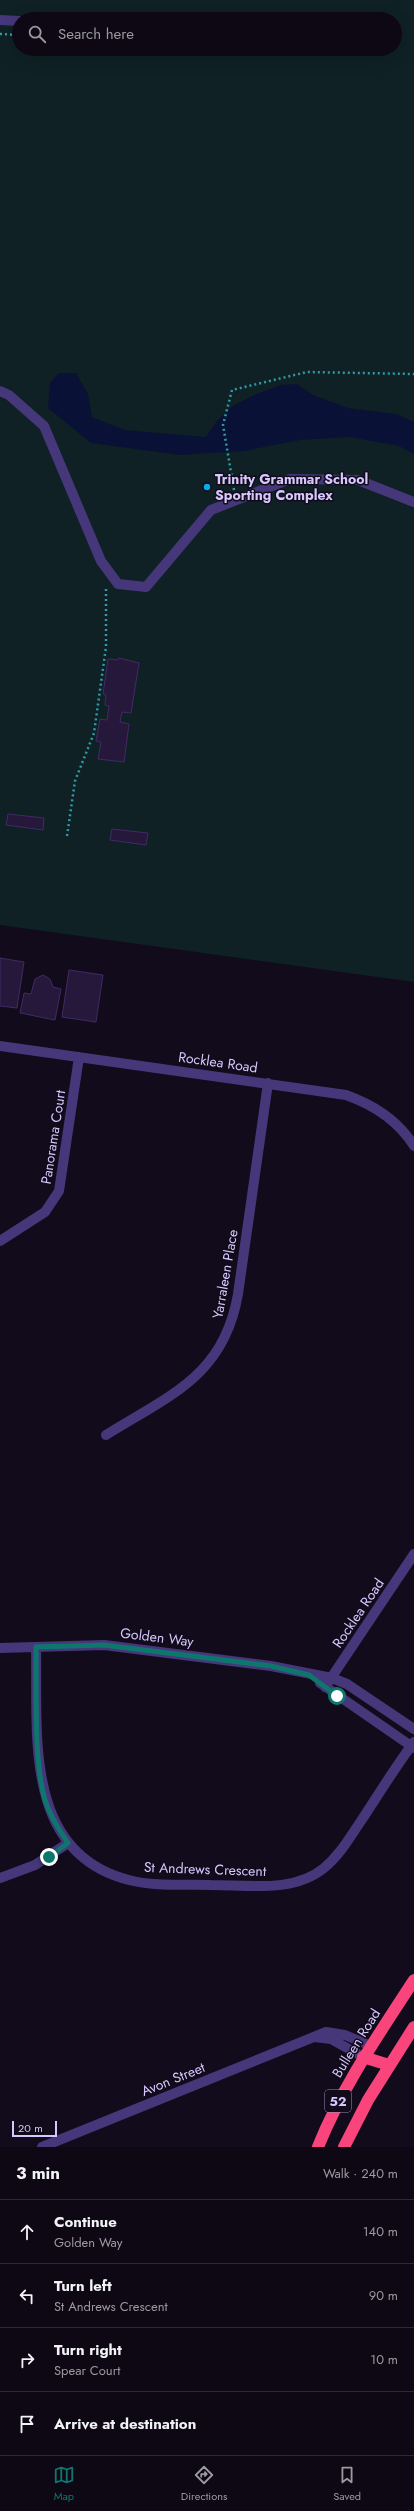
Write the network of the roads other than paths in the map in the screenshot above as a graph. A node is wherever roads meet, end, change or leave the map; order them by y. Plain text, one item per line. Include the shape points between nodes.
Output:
1 (0, 20) edge
2 (12, 21) edge
3 (0, 391) edge
4 (414, 502) edge
5 (0, 1046) edge
6 (79, 1057) junction
7 (268, 1083) junction
8 (414, 1144) edge
9 (0, 1241) edge
10 (106, 1435) dead end
11 (414, 1554) edge
12 (36, 1647) junction
13 (0, 1648) edge
14 (309, 1675) junction
15 (332, 1678) junction
16 (325, 1687) junction
17 (414, 1729) edge
18 (413, 1745) edge
19 (68, 1843) junction
20 (0, 1878) edge
21 (414, 1980) edge
22 (414, 2028) edge
23 (315, 2037) junction
24 (371, 2046) junction
25 (364, 2057) junction
26 (389, 2065) junction
27 (42, 2147) edge
28 (318, 2147) edge
29 (344, 2147) edge

1 - 2 street
3 - 4 street via 9,395 44,426 101,561 118,584 146,587 211,510 290,479 358,480
5 - 6 street, Rocklea Road
6 - 7 street, Rocklea Road
6 - 9 street, Panorama Court via 59,1190 45,1212
7 - 8 street, Rocklea Road via 330,1092 361,1100 392,1120
7 - 10 street, Yarraleen Place via 235,1314 227,1336 213,1360 190,1382
11 - 15 street, Rocklea Road
12 - 13 street, Golden Way
12 - 14 street, Golden Way via 104,1645 271,1666
12 - 19 street, St Andrews Crescent via 42,1786 51,1815
14 - 15 street, Golden Way
14 - 16 street, Golden Way
15 - 16 street, Rocklea Road
15 - 17 street, Golden Way via 347,1684
16 - 18 street, Golden Way
18 - 19 street, St Andrews Crescent via 333,1860 314,1875 298,1882 271,1886 158,1884 130,1880 99,1868
19 - 20 street via 35,1865
21 - 24 highway, Bulleen Road / 52
22 - 26 highway, 52
23 - 24 street, Avon Street via 326,2032 334,2032
23 - 25 street via 331,2039
23 - 27 street, Avon Street
24 - 25 highway, Bulleen Road / 52
24 - 26 highway
25 - 26 highway
25 - 28 highway, Bulleen Road / 52 via 332,2112
26 - 29 highway, 52

